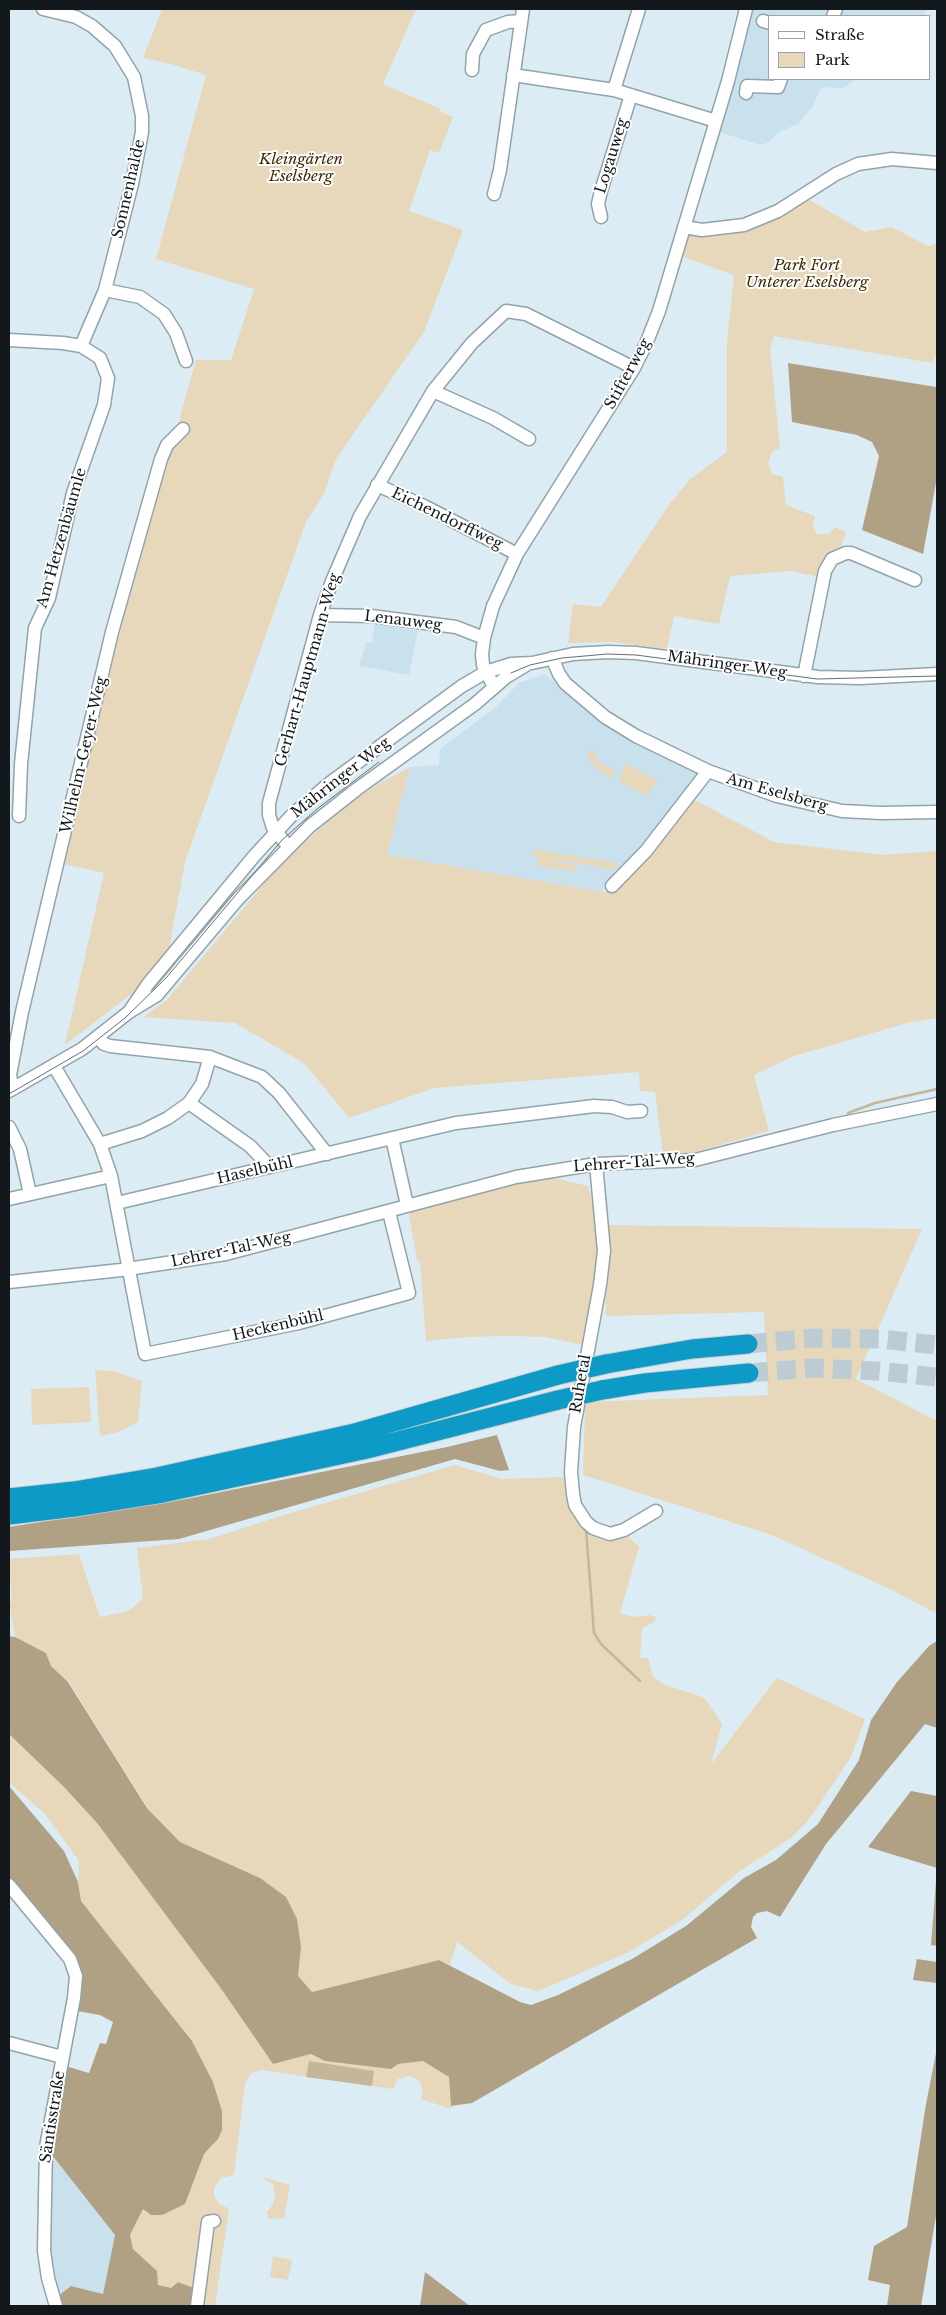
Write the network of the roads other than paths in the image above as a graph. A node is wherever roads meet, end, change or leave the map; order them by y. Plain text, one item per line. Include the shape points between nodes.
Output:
1 (50, 9) edge
2 (639, 9) edge
3 (746, 9) edge
4 (522, 15) edge
5 (472, 70) dead end
6 (513, 75) junction
7 (781, 80) edge
8 (614, 90) junction
9 (746, 93) dead end
10 (630, 95) junction
11 (716, 121) junction
12 (937, 163) edge
13 (494, 194) dead end
14 (601, 217) dead end
15 (684, 227) junction
16 (105, 290) junction
17 (9, 340) edge
18 (81, 346) junction
19 (186, 361) dead end
20 (634, 368) junction
21 (433, 391) junction
22 (183, 429) dead end
23 (529, 439) dead end
24 (376, 485) junction
25 (517, 554) junction
26 (915, 580) dead end
27 (320, 615) junction
28 (484, 638) junction
29 (552, 658) junction
30 (532, 663) junction
31 (486, 672) junction
32 (937, 674) edge
33 (804, 676) junction
34 (494, 688) junction
35 (708, 771) junction
36 (937, 812) edge
37 (19, 816) dead end
38 (275, 832) junction
39 (288, 846) junction
40 (612, 886) dead end
41 (129, 1012) junction
42 (98, 1037) junction
43 (210, 1057) junction
44 (54, 1066) junction
45 (11, 1090) edge
46 (189, 1103) junction
47 (937, 1104) edge
48 (641, 1111) dead end
49 (9, 1127) edge
50 (392, 1138) junction
51 (100, 1144) junction
52 (327, 1154) junction
53 (596, 1164) junction
54 (270, 1167) junction
55 (111, 1176) junction
56 (30, 1194) junction
57 (9, 1199) edge
58 (117, 1203) junction
59 (407, 1205) junction
60 (389, 1212) junction
61 (129, 1269) junction
62 (9, 1282) edge
63 (748, 1344) tunnel mouth
64 (749, 1373) tunnel mouth
65 (9, 1498) edge
66 (656, 1511) dead end
67 (9, 1515) edge
68 (9, 1884) edge
69 (9, 2043) edge
70 (62, 2056) junction
71 (214, 2221) dead end
72 (56, 2306) edge
73 (197, 2306) edge

1 - 16 street, Sonnenhalde via 76,17 116,46 134,76 139,95 142,132
2 - 8 street
3 - 11 street, Stifterweg
4 - 5 street via 486,30 473,54
4 - 6 street
6 - 8 street
6 - 13 street
7 - 9 street via 778,87 747,86
8 - 10 street
10 - 11 street
10 - 14 street, Logauweg via 601,191 598,204
11 - 15 street, Stifterweg
12 - 15 street via 892,159 858,164 836,174 778,211 744,225 702,230
15 - 20 street, Stifterweg via 659,311
16 - 18 street, Sonnenhalde
16 - 19 street via 140,297 164,314 176,333
17 - 18 street, Am Hetzenbäumle
18 - 37 street, Am Hetzenbäumle via 104,363 108,386 73,493 49,598 34,628
20 - 21 street, Gerhart-Hauptmann-Weg via 526,314 506,311 472,343
20 - 25 street, Stifterweg
21 - 23 street via 493,418
21 - 24 street, Gerhart-Hauptmann-Weg
22 - 45 street, Wilhelm-Geyer-Weg via 167,445 161,459 112,632 22,1012 10,1077
24 - 25 street, Eichendorffweg via 433,510
24 - 27 street, Gerhart-Hauptmann-Weg via 345,550
25 - 28 street, Stifterweg via 497,596
26 - 33 street, Mähringer Weg via 852,553 840,554 829,562
27 - 28 street, Lenauweg via 371,616 456,627
27 - 38 street, Gerhart-Hauptmann-Weg via 270,799 269,815
28 - 31 street, Stifterweg via 482,660
29 - 30 street, Mähringer Weg
29 - 33 street, Mähringer Weg via 584,653 629,653
29 - 35 street, Am Eselsberg via 565,682 605,716 636,736
30 - 31 street, Mähringer Weg via 506,665
30 - 34 street, Mähringer Weg via 506,677
31 - 34 street, Stifterweg
31 - 38 street, Mähringer Weg via 330,782
32 - 33 street, Mähringer Weg via 843,678
34 - 39 street, Mähringer Weg via 332,808
35 - 36 street, Am Eselsberg via 777,796 842,811
35 - 40 street, Am Eselsberg via 646,851
38 - 39 street
38 - 41 street, Mähringer Weg via 148,984
39 - 41 street, Mähringer Weg via 233,904 165,987 154,998
41 - 42 street, Mähringer Weg
42 - 43 street via 110,1046
42 - 44 street, Mähringer Weg
43 - 46 street via 202,1084
43 - 52 street via 262,1077 279,1093
44 - 45 street, Mähringer Weg
44 - 51 street
46 - 51 street via 142,1131
46 - 54 street via 250,1146
47 - 53 street, Lehrer-Tal-Weg via 833,1125 695,1160
48 - 50 street, Haselbühl via 594,1106 456,1123
49 - 56 street via 20,1149
50 - 52 street, Haselbühl
50 - 59 street
51 - 55 street
52 - 54 street, Haselbühl
53 - 59 street, Lehrer-Tal-Weg via 516,1177
53 - 66 street, Ruhetal via 604,1251 574,1427 573,1494 575,1505 586,1522 610,1534 624,1530
54 - 58 street, Haselbühl
55 - 56 street
55 - 58 street
56 - 57 street
58 - 61 street
59 - 60 street, Lehrer-Tal-Weg
60 - 61 street, Lehrer-Tal-Weg via 226,1254
60 - 61 street, Heckenbühl via 409,1294 299,1323 145,1354
61 - 62 street, Lehrer-Tal-Weg
63 - 65 highway, bridge via 692,1349 606,1364 327,1439 157,1477
64 - 67 highway, bridge via 645,1382 602,1390 367,1449 162,1493
68 - 70 street, Säntisstraße via 70,1959 76,1976
69 - 70 street
70 - 72 street, Säntisstraße via 46,2147 44,2189 44,2251
71 - 73 street via 208,2222

